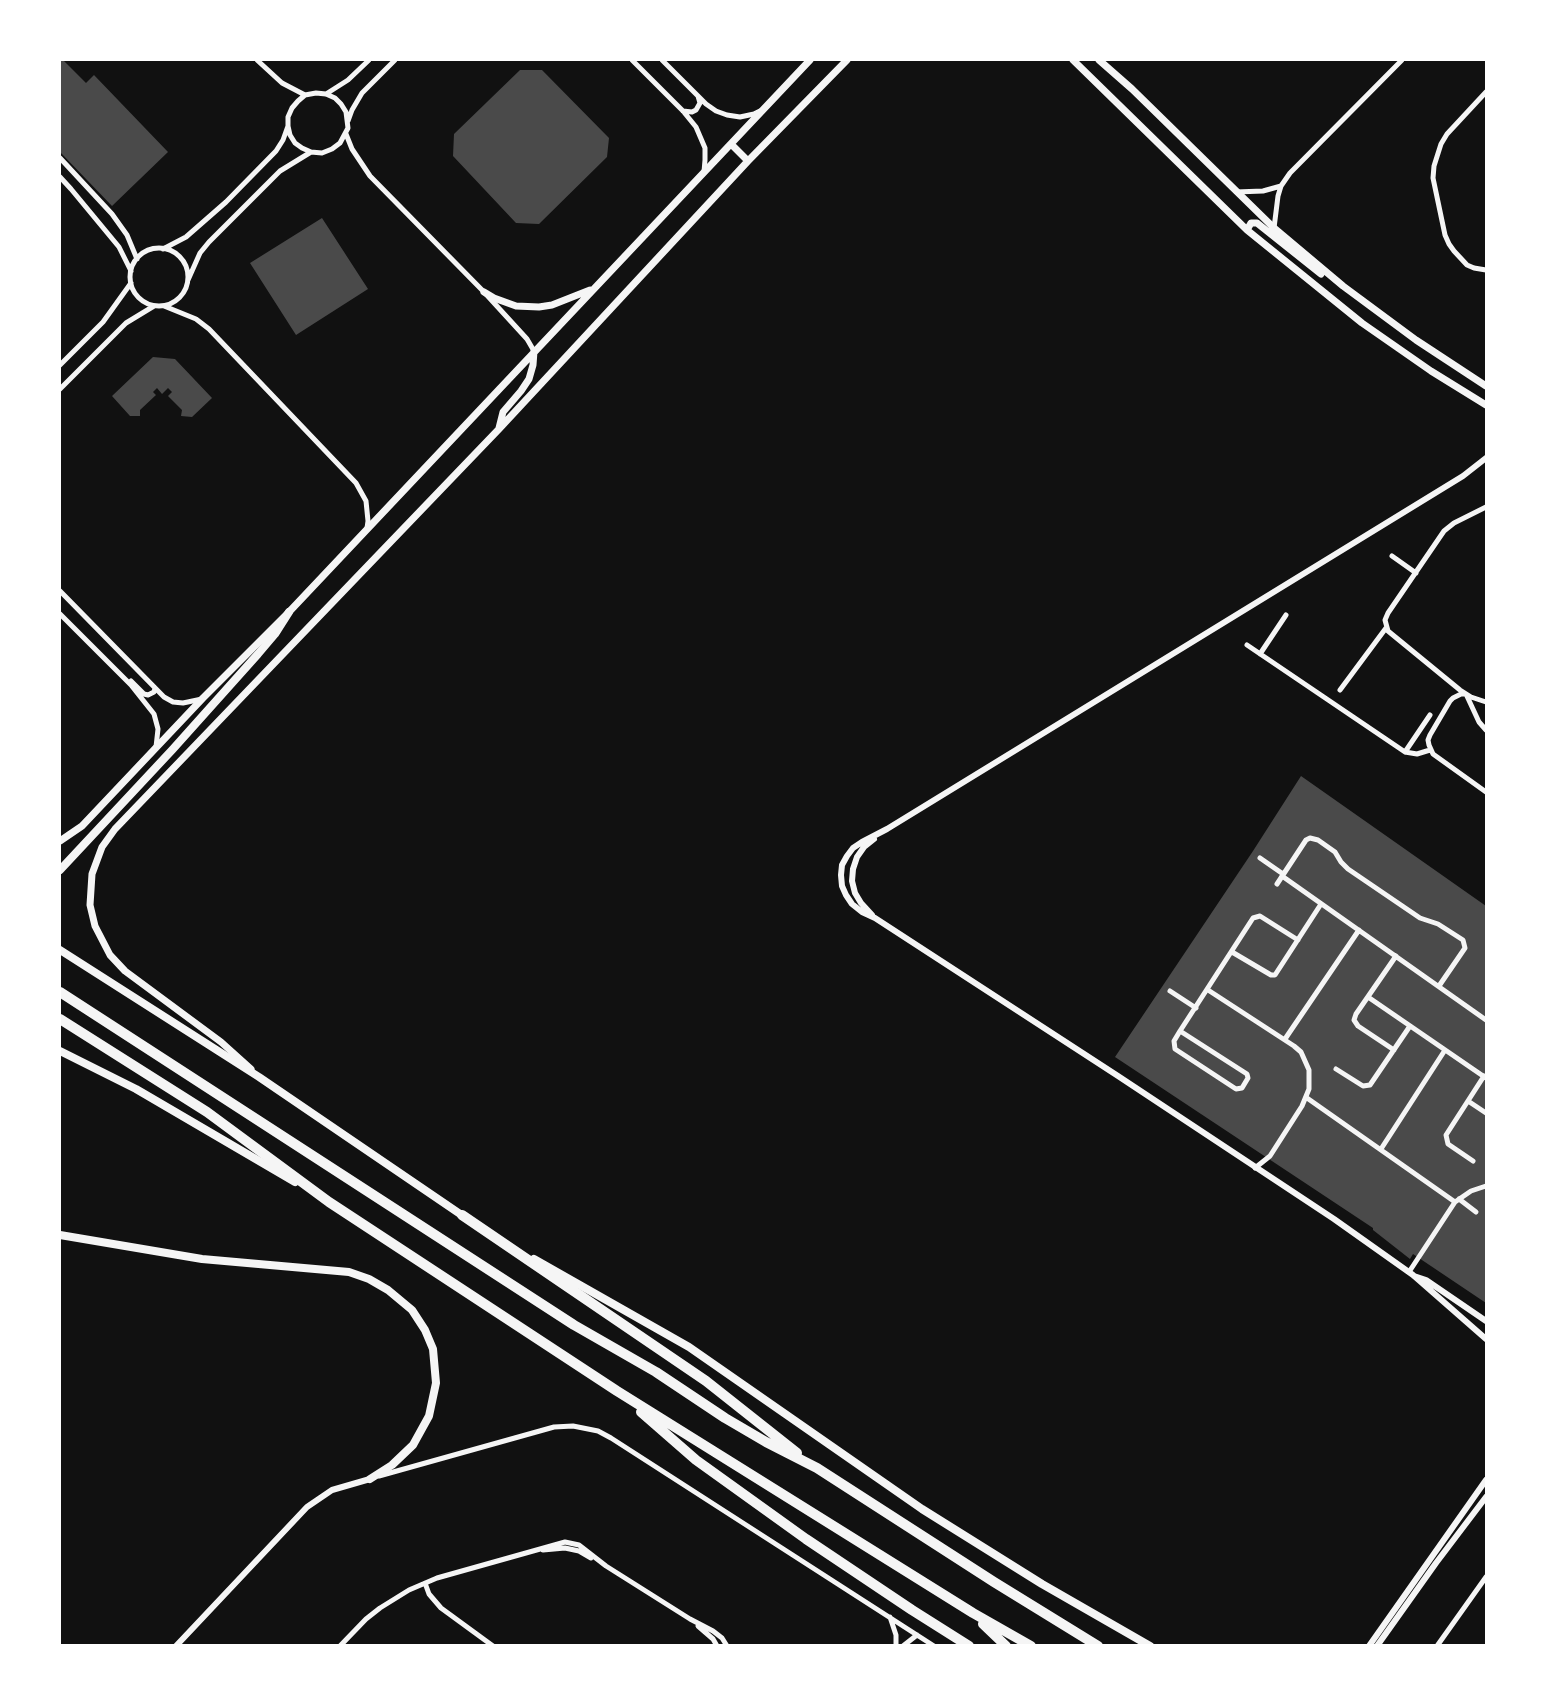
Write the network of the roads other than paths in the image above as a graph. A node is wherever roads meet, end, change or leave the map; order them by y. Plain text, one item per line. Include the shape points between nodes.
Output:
1 (257, 60) edge
2 (369, 60) edge
3 (395, 60) edge
4 (632, 60) edge
5 (662, 60) edge
6 (810, 60) edge
7 (847, 60) edge
8 (1073, 60) edge
9 (1099, 60) edge
10 (1402, 60) edge
11 (1486, 92) edge
12 (326, 94) junction
13 (697, 94) junction
14 (306, 96) junction
15 (766, 108) junction
16 (683, 111) junction
17 (348, 121) junction
18 (288, 126) junction
19 (346, 134) junction
20 (731, 144) junction
21 (311, 152) junction
22 (60, 158) edge
23 (748, 161) junction
24 (704, 173) junction
25 (60, 177) edge
26 (1281, 186) junction
27 (1235, 191) junction
28 (1274, 229) junction
29 (1247, 230) junction
30 (163, 249) junction
31 (137, 259) junction
32 (1486, 270) edge
33 (131, 271) junction
34 (188, 280) junction
35 (131, 283) junction
36 (1343, 286) junction
37 (593, 289) junction
38 (484, 292) junction
39 (155, 306) junction
40 (164, 306) junction
41 (534, 351) junction
42 (60, 365) edge
43 (1486, 386) edge
44 (60, 389) edge
45 (1484, 403) edge
46 (1486, 411) edge
47 (499, 429) junction
48 (1486, 458) edge
49 (1486, 465) edge
50 (1463, 476) junction
51 (1486, 507) edge
52 (366, 530) junction
53 (1392, 556) dead end
54 (1416, 573) junction
55 (60, 591) edge
56 (289, 612) junction
57 (60, 614) edge
58 (1286, 615) dead end
59 (1386, 628) junction
60 (1247, 645) dead end
61 (1260, 654) junction
62 (107, 662) junction
63 (155, 688) junction
64 (1340, 690) dead end
65 (1465, 694) junction
66 (203, 698) junction
67 (1486, 702) edge
68 (1430, 715) dead end
69 (1486, 730) edge
70 (156, 748) junction
71 (1430, 750) junction
72 (1405, 752) junction
73 (1486, 792) edge
74 (887, 829) junction
75 (60, 841) edge
76 (1260, 858) dead end
77 (60, 870) edge
78 (1282, 875) junction
79 (1277, 884) dead end
80 (1321, 904) junction
81 (874, 918) junction
82 (1359, 930) junction
83 (1298, 940) junction
84 (60, 950) edge
85 (1232, 952) junction
86 (1396, 956) junction
87 (1439, 986) junction
88 (1208, 990) junction
89 (1170, 991) dead end
90 (60, 992) edge
91 (1368, 997) junction
92 (1196, 1008) junction
93 (60, 1018) edge
94 (1486, 1020) edge
95 (1410, 1026) junction
96 (1180, 1031) junction
97 (1285, 1039) junction
98 (1394, 1050) junction
99 (1445, 1050) junction
100 (60, 1051) edge
101 (1336, 1069) dead end
102 (258, 1077) junction
103 (1485, 1077) edge
104 (1307, 1098) junction
105 (1468, 1101) junction
106 (1486, 1113) edge
107 (1381, 1149) junction
108 (1270, 1156) junction
109 (1473, 1161) dead end
110 (1255, 1168) junction
111 (1267, 1176) junction
112 (1486, 1186) edge
113 (1457, 1201) junction
114 (329, 1202) junction
115 (1476, 1212) dead end
116 (462, 1215) junction
117 (60, 1235) edge
118 (1411, 1274) junction
119 (1486, 1321) edge
120 (1486, 1339) edge
121 (617, 1391) junction
122 (817, 1468) junction
123 (370, 1479) junction
124 (1486, 1480) edge
125 (1486, 1497) edge
126 (1486, 1577) edge
127 (425, 1583) junction
128 (973, 1614) junction
129 (890, 1617) junction
130 (690, 1619) junction
131 (917, 1635) junction
132 (177, 1644) edge
133 (932, 1644) edge
134 (340, 1646) edge
135 (493, 1646) edge
136 (718, 1646) edge
137 (727, 1646) edge
138 (896, 1646) edge
139 (903, 1646) edge
140 (920, 1646) edge
141 (970, 1646) edge
142 (1006, 1646) edge
143 (1031, 1646) edge
144 (1098, 1646) edge
145 (1150, 1646) edge
146 (1368, 1646) edge
147 (1377, 1646) edge
148 (1437, 1646) edge

1 - 14 street via 282,83
2 - 12 street
3 - 17 street via 362,93
4 - 16 street
5 - 13 street
6 - 15 main road
7 - 23 main road
8 - 29 main road
9 - 27 main road
10 - 26 street
11 - 32 street via 1441,144 1433,178 1449,244 1467,265
12 - 14 street
12 - 17 street via 341,104
13 - 15 street via 727,115 740,117
13 - 16 street via 699,107
14 - 18 street via 292,108
15 - 20 main road
16 - 24 street via 701,136
17 - 19 street
18 - 21 street via 295,143
18 - 30 street via 276,151 226,202 186,237
19 - 21 street via 332,149
19 - 38 street via 370,176
20 - 23 main road
20 - 24 main road
21 - 34 street via 280,172 209,242
22 - 31 street via 112,214
23 - 47 main road
24 - 37 main road
25 - 33 street via 119,247
26 - 27 street
26 - 28 street
27 - 28 main road
28 - 36 main road
29 - 36 main road via 1257,223 1326,278
29 - 45 main road via 1362,323
30 - 31 street via 153,249
30 - 34 street via 182,259
31 - 33 street
33 - 35 street
34 - 40 street via 180,297
35 - 39 street via 139,298
35 - 42 street via 103,322
36 - 43 main road
37 - 38 main road via 539,307 516,306
37 - 41 main road
38 - 41 street
39 - 40 street
39 - 44 street via 126,323
40 - 52 street via 209,329 356,483 368,507
41 - 47 main road via 529,379 503,412
41 - 52 main road
45 - 46 street
47 - 102 main road via 116,829 98,855 90,884 92,915 110,955
48 - 50 street
49 - 50 street
50 - 74 street
51 - 54 street via 1444,531
52 - 56 main road
53 - 54 street
54 - 59 street via 1386,616
55 - 63 street
56 - 66 main road
56 - 77 main road via 258,654
57 - 62 street
58 - 61 street
59 - 64 street
59 - 65 street
60 - 61 street
61 - 72 street
62 - 63 street via 144,694 152,694
62 - 70 street via 153,714 158,730
63 - 66 street via 178,703
65 - 67 street
65 - 69 street
65 - 71 street via 1450,701 1430,734
66 - 70 main road
68 - 72 street
70 - 75 main road via 82,826
71 - 72 street
71 - 73 street
74 - 81 street via 864,847 853,869 855,892
74 - 81 street via 853,848 842,865 846,895
76 - 78 street
78 - 79 street
78 - 80 street
78 - 87 street via 1306,840 1314,838 1335,852 1348,869 1420,918 1463,940 1465,948
80 - 82 street
80 - 83 street
81 - 110 street
82 - 86 street
82 - 97 street
83 - 85 street via 1273,975
83 - 85 street via 1258,916
84 - 102 main road
85 - 88 street
86 - 87 street
86 - 91 street
87 - 94 street
88 - 92 street
88 - 97 street
89 - 92 street
90 - 122 highway via 574,1325 735,1424
91 - 95 street
91 - 98 street via 1354,1017 1356,1024
92 - 96 street
93 - 114 highway via 207,1112
95 - 98 street
95 - 99 street
96 - 96 street via 1175,1049 1236,1089 1242,1088 1247,1074
97 - 104 street via 1306,1060
98 - 101 street via 1368,1086
99 - 103 street
99 - 107 street
100 - 114 main road via 136,1089
102 - 116 main road
103 - 105 street
104 - 107 street
104 - 108 street
105 - 106 street
105 - 109 street via 1446,1139
107 - 113 street
108 - 110 street
108 - 111 street
110 - 111 street
111 - 118 street
112 - 113 street
113 - 115 street
113 - 118 street
114 - 121 highway
116 - 122 highway via 706,1381
116 - 145 main road via 689,1347 922,1509
117 - 123 main road via 202,1259 348,1272 388,1290 412,1310 425,1329 433,1349 436,1383 429,1416 413,1445
118 - 119 street
118 - 120 street
121 - 128 highway
121 - 141 highway via 696,1460 878,1588
122 - 144 highway
123 - 129 street via 554,1427 597,1431
123 - 132 street via 332,1490 307,1507
124 - 146 street
125 - 147 street
126 - 148 street
127 - 130 street via 570,1542
127 - 134 street via 380,1608
127 - 135 street via 441,1608
128 - 142 highway
128 - 143 highway
129 - 131 street
129 - 138 street
130 - 136 street
130 - 137 street via 718,1634
131 - 133 street
131 - 139 street
133 - 140 street

